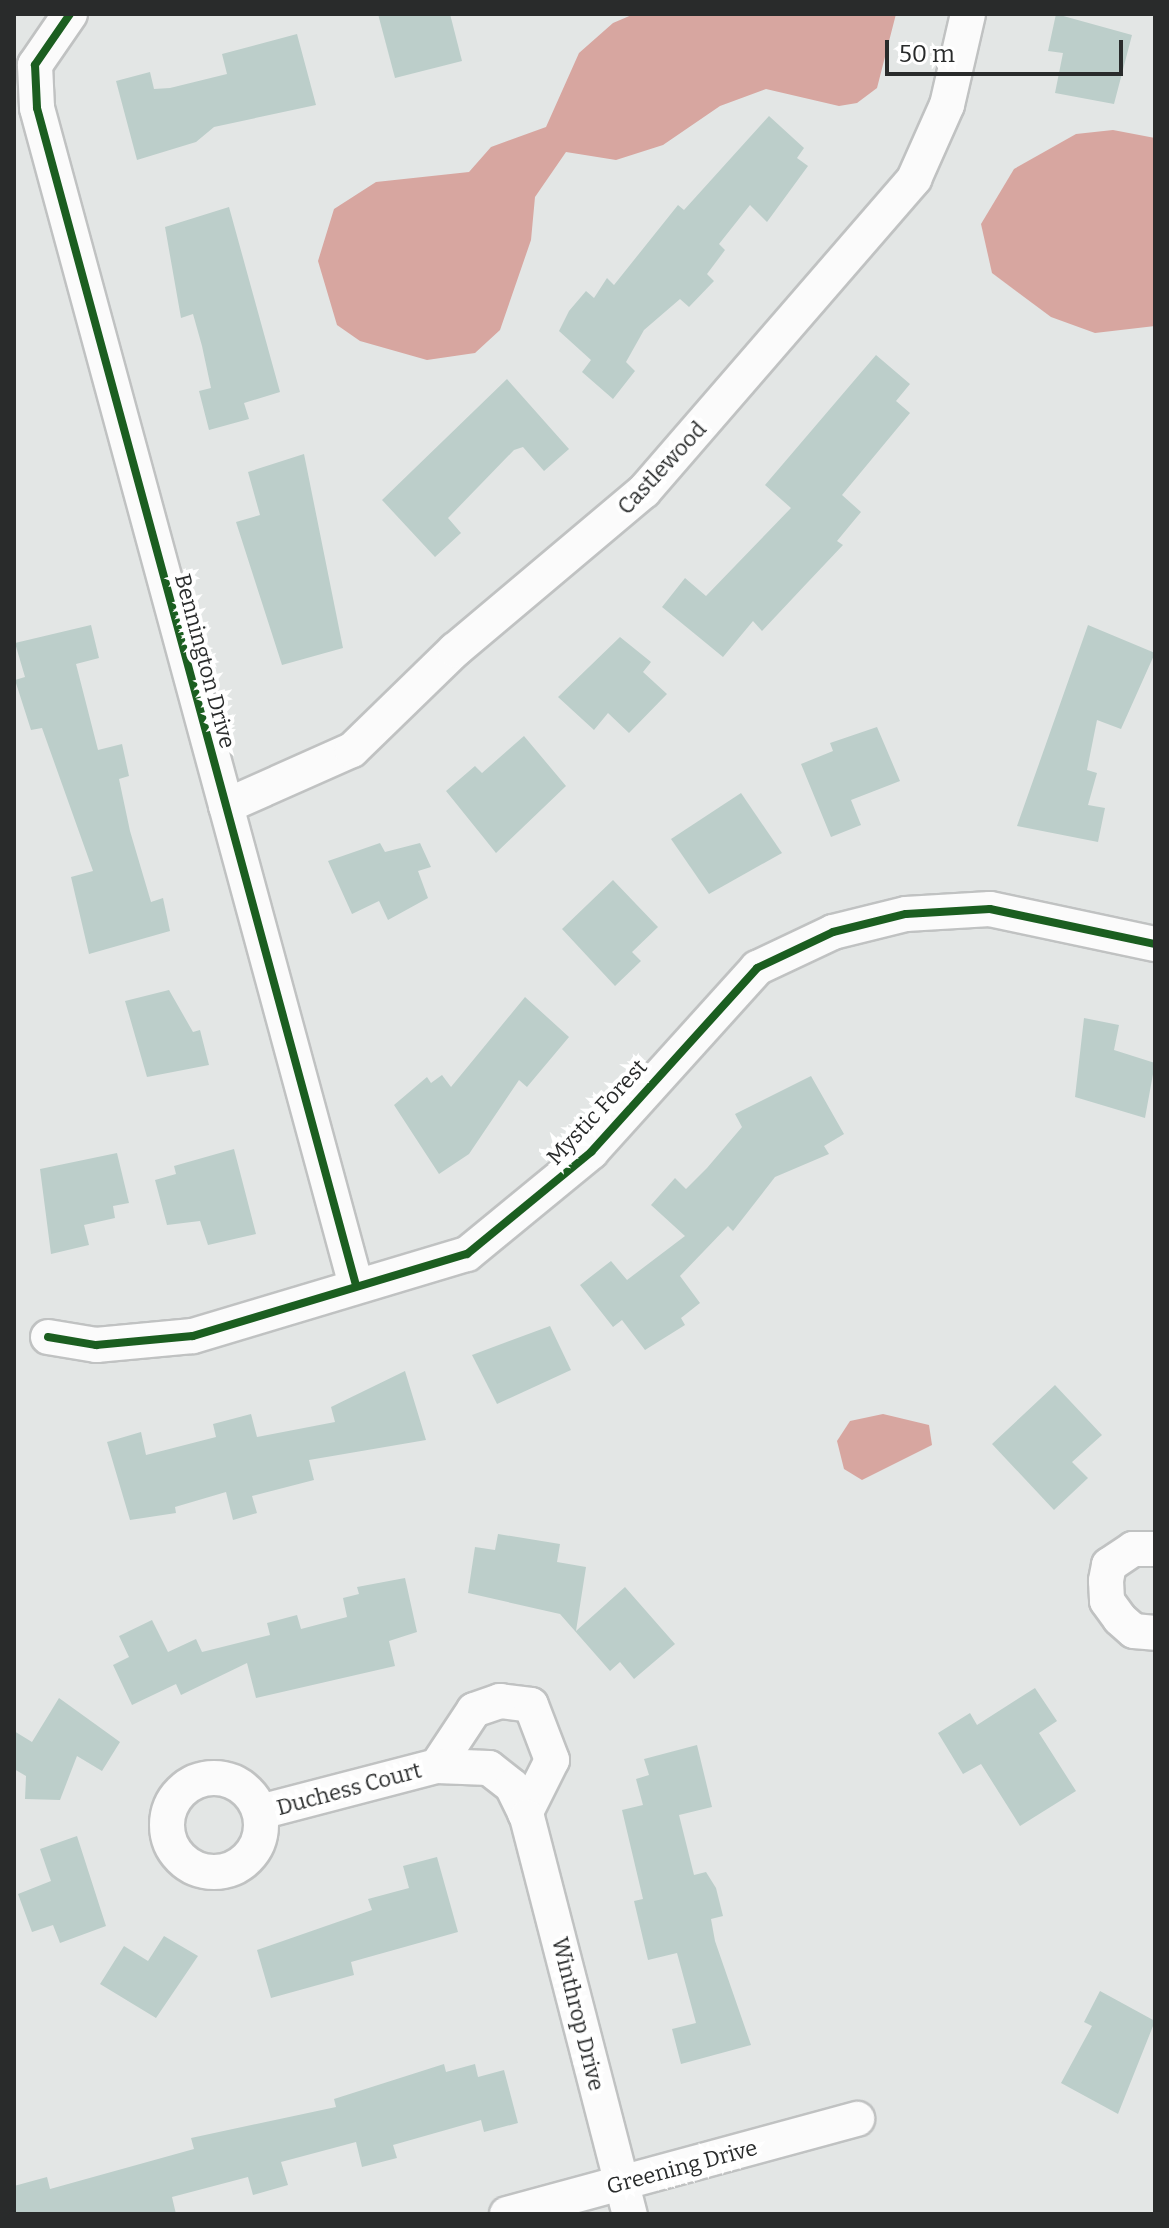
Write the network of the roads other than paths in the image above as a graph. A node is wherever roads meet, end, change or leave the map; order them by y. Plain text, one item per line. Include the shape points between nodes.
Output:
1 (70, 14) edge
2 (968, 14) edge
3 (226, 806) junction
4 (1155, 944) edge
5 (356, 1285) junction
6 (48, 1337) dead end
7 (1155, 1549) edge
8 (1155, 1633) edge
9 (437, 1766) junction
10 (489, 1768) joint
11 (260, 1812) dead end
12 (525, 1814) junction
13 (857, 2119) dead end
14 (625, 2198) edge
15 (507, 2214) edge

1 - 3 street, Bennington Drive via 43,46 35,65 37,108
2 - 3 street, Castlewood via 947,105 914,179 644,491 455,650 352,750
3 - 5 street, Bennington Drive
4 - 5 street, Mystic Forest via 990,909 906,914 833,932 757,968 591,1152 519,1216 467,1254
5 - 6 street, Mystic Forest via 193,1336 96,1345
7 - 8 street via 1133,1549 1109,1565 1106,1581 1107,1601 1120,1619 1134,1631
9 - 10 street, Duchess Court
9 - 11 street, Duchess Court
9 - 12 street, Duchess Court via 474,1710 500,1701 531,1705 552,1760
10 - 12 street, Winthrop Drive via 512,1786
12 - 14 street, Winthrop Drive
13 - 14 street, Greening Drive
14 - 15 street, Greening Drive

